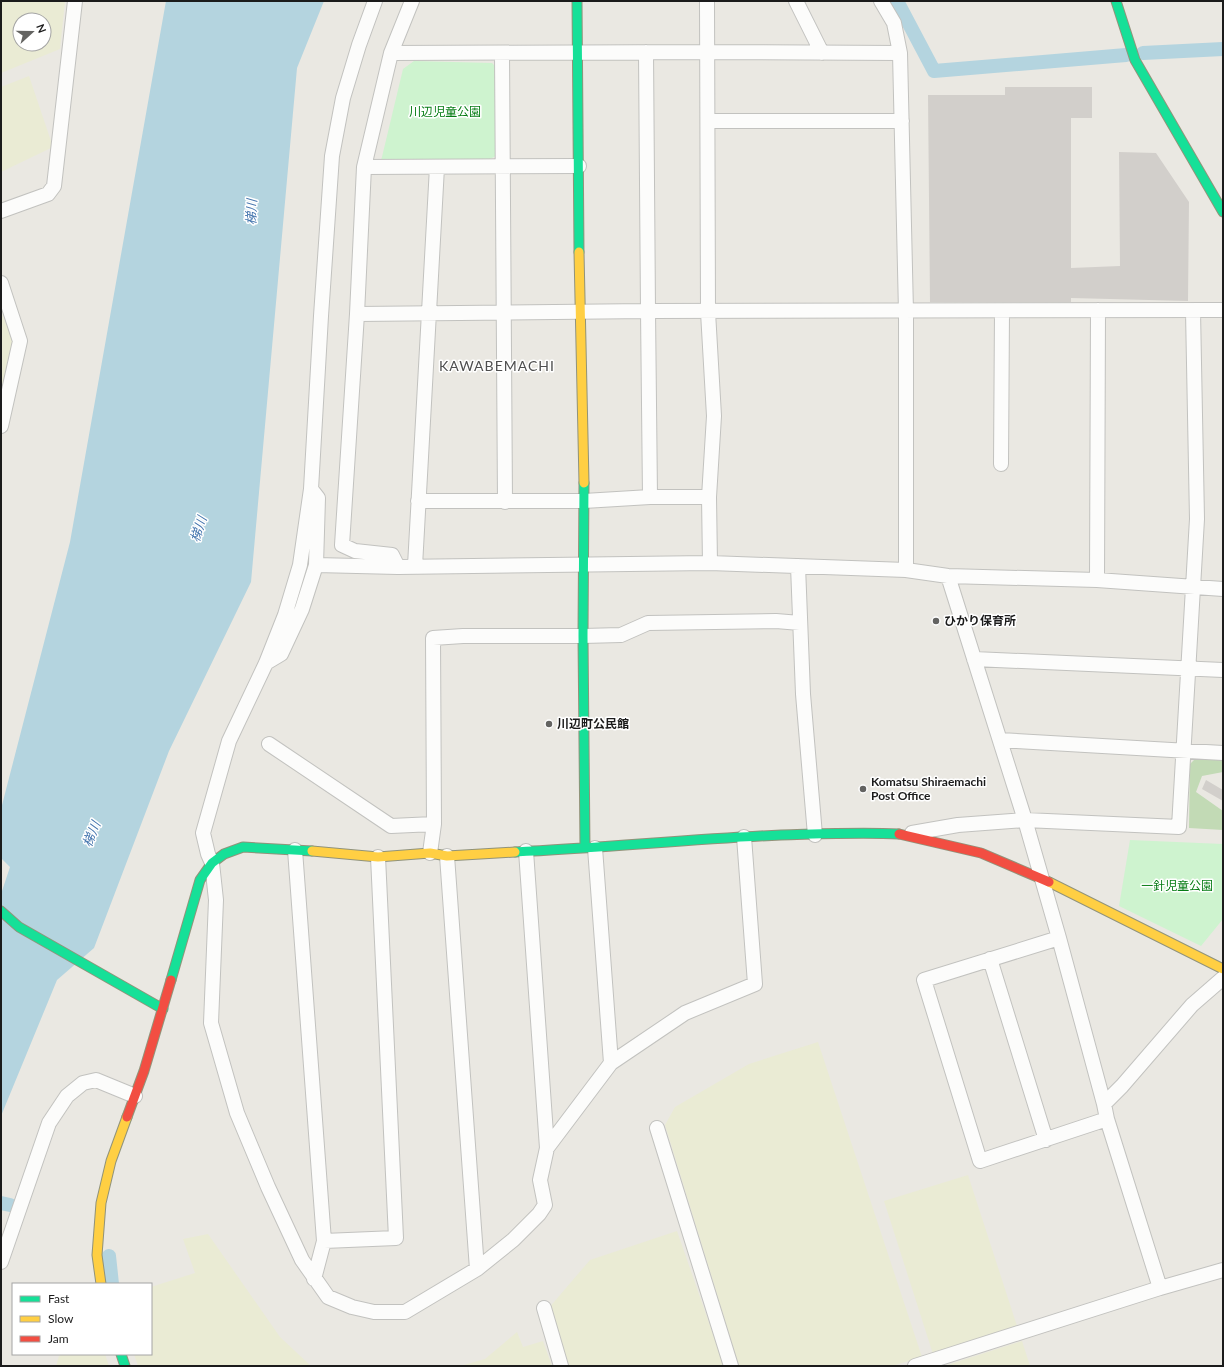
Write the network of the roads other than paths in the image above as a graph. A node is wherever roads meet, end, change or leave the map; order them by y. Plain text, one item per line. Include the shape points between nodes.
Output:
1 (75, 1) edge
2 (375, 1) edge
3 (412, 1) edge
4 (577, 1) edge
5 (706, 1) edge
6 (796, 1) edge
7 (881, 1) edge
8 (1116, 1) edge
9 (502, 52) junction
10 (578, 52) junction
11 (646, 52) junction
12 (706, 52) junction
13 (391, 53) junction
14 (822, 53) junction
15 (900, 53) junction
16 (708, 121) junction
17 (902, 121) junction
18 (502, 166) junction
19 (579, 166) junction
20 (364, 167) junction
21 (437, 167) junction
22 (1, 211) edge
23 (1223, 212) edge
24 (1, 283) edge
25 (1098, 310) junction
26 (1223, 310) edge
27 (1002, 311) junction
28 (1193, 311) junction
29 (580, 312) junction
30 (648, 312) junction
31 (708, 312) junction
32 (906, 312) junction
33 (428, 313) junction
34 (504, 313) junction
35 (357, 314) junction
36 (1, 426) edge
37 (1002, 464) dead end
38 (311, 489) junction
39 (650, 497) junction
40 (709, 497) junction
41 (418, 501) junction
42 (584, 501) junction
43 (505, 502) junction
44 (710, 563) junction
45 (316, 564) junction
46 (584, 564) junction
47 (415, 566) junction
48 (798, 566) junction
49 (398, 567) junction
50 (906, 570) junction
51 (948, 576) junction
52 (1097, 580) junction
53 (1193, 586) junction
54 (1223, 589) edge
55 (800, 623) junction
56 (583, 636) junction
57 (974, 659) junction
58 (266, 663) junction
59 (1188, 668) junction
60 (1223, 670) edge
61 (1000, 740) junction
62 (269, 744) dead end
63 (1183, 750) junction
64 (1223, 753) edge
65 (1025, 820) junction
66 (434, 824) junction
67 (903, 834) junction
68 (815, 835) junction
69 (744, 837) junction
70 (590, 848) junction
71 (295, 850) junction
72 (526, 851) junction
73 (430, 853) junction
74 (447, 856) junction
75 (378, 857) junction
76 (212, 863) junction
77 (1042, 879) junction
78 (1, 911) edge
79 (1059, 938) junction
80 (990, 959) junction
81 (1223, 969) edge
82 (1223, 978) edge
83 (163, 1008) junction
84 (611, 1062) junction
85 (135, 1096) junction
86 (1104, 1104) junction
87 (1107, 1119) junction
88 (657, 1128) dead end
89 (1046, 1140) junction
90 (547, 1148) junction
91 (324, 1241) junction
92 (1, 1262) edge
93 (477, 1269) junction
94 (1223, 1270) edge
95 (314, 1279) junction
96 (101, 1283) edge
97 (1160, 1288) junction
98 (544, 1308) dead end
99 (121, 1355) edge
100 (125, 1366) edge
101 (561, 1366) edge
102 (731, 1366) edge
103 (915, 1366) edge

1 - 22 street via 54,186 48,194
2 - 38 street via 342,98 332,156
3 - 13 street
4 - 10 street
5 - 12 street
6 - 14 street
7 - 15 street via 894,23
8 - 23 street via 1135,60
9 - 10 street
9 - 13 street
9 - 18 street
10 - 11 street
10 - 19 street
11 - 12 street
11 - 30 street
12 - 14 street
12 - 16 street
13 - 20 street
14 - 15 street
15 - 17 street
16 - 17 street
16 - 31 street
17 - 32 street
18 - 19 street
18 - 21 street
18 - 34 street
19 - 29 street
20 - 21 street
20 - 35 street
21 - 33 street
24 - 36 street via 20,341
25 - 27 street
25 - 28 street
25 - 52 street
26 - 28 street
27 - 32 street
27 - 37 street
28 - 53 street via 1197,519
29 - 30 street
29 - 34 street
29 - 42 street
30 - 31 street
30 - 39 street
31 - 32 street
31 - 40 street via 714,416
32 - 50 street
33 - 34 street
33 - 35 street
33 - 41 street
34 - 43 street
35 - 49 street via 342,545 355,551 392,554
38 - 45 street via 318,498
38 - 58 street via 300,566 285,615
39 - 40 street
39 - 42 street
40 - 44 street
41 - 43 street
41 - 47 street
42 - 43 street
42 - 46 street
44 - 46 street
44 - 48 street
45 - 49 street
45 - 58 street via 302,609 281,654
46 - 47 street
46 - 56 street
47 - 49 street
48 - 50 street
48 - 55 street
50 - 51 street
51 - 52 street
51 - 57 street
52 - 53 street
53 - 54 street
53 - 59 street
55 - 56 street via 648,623 621,635
55 - 68 street via 803,694
56 - 66 street via 433,638
56 - 70 street
57 - 59 street
57 - 61 street
58 - 76 street via 229,741 203,833
59 - 60 street
59 - 63 street
61 - 63 street
61 - 65 street
62 - 66 street via 391,826
63 - 64 street
63 - 65 street via 1179,827
65 - 67 street via 958,825
65 - 77 street
66 - 73 street
67 - 68 street via 865,832
67 - 77 street via 981,853
68 - 69 street
69 - 70 street
69 - 84 street via 755,984 685,1013
70 - 72 street
70 - 84 street
71 - 75 street
71 - 76 street via 243,847 224,854
71 - 91 street
72 - 74 street
72 - 90 street
73 - 74 street
73 - 75 street
74 - 93 street
75 - 91 street via 396,1238
76 - 83 street via 200,880
76 - 95 street via 216,900 211,1023 237,1113 268,1187 302,1260
77 - 79 street
77 - 81 street
78 - 83 street via 19,927
79 - 80 street
79 - 86 street
80 - 89 street
80 - 89 street via 924,980 928,995 980,1161
82 - 86 street via 1192,1005
83 - 85 street
84 - 90 street
85 - 92 street via 96,1080 82,1083 67,1096 49,1123
85 - 96 street via 111,1161 101,1204 97,1255
86 - 87 street
87 - 89 street
87 - 97 street
88 - 102 street
90 - 93 street via 540,1180 545,1204 539,1214 513,1240
91 - 95 street
93 - 95 street via 405,1312 374,1312 352,1307 328,1297
94 - 97 street
97 - 103 street
98 - 101 street
99 - 100 street

